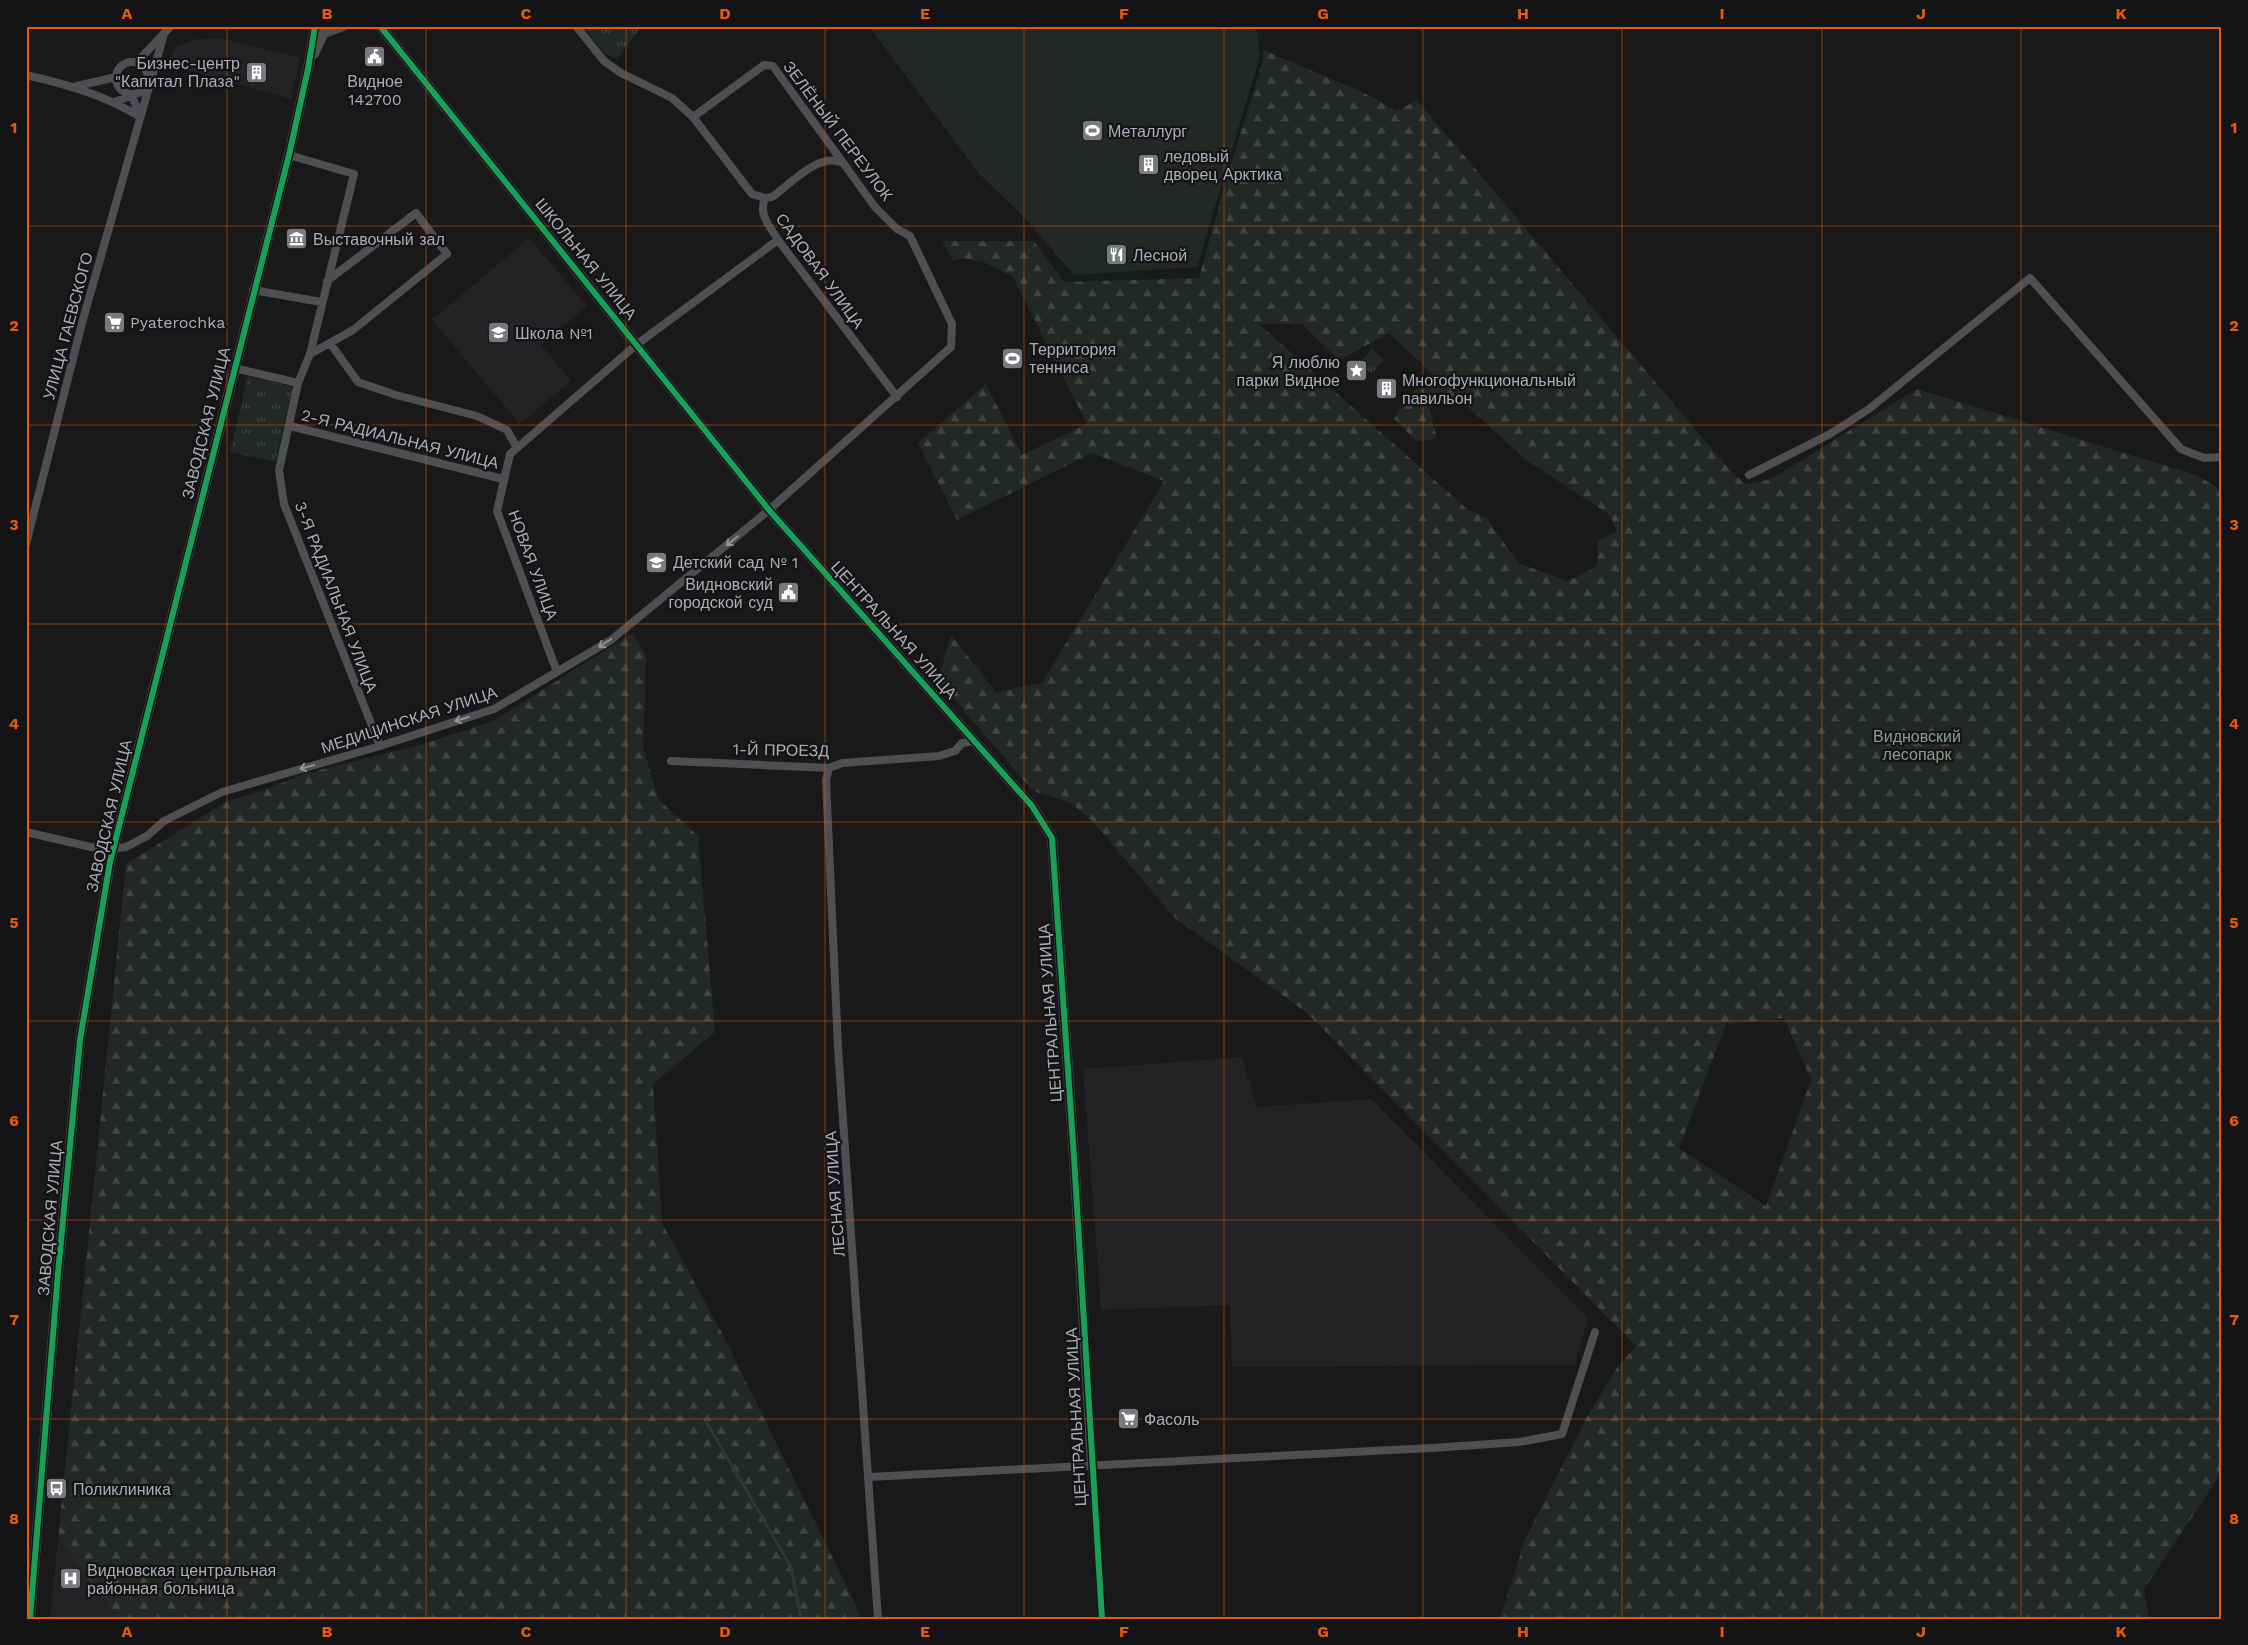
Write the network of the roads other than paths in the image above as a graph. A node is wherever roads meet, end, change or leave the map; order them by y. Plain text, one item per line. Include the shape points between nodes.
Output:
1 (158, 26) edge
2 (171, 26) edge
3 (315, 26) edge
4 (343, 26) edge
5 (380, 26) edge
6 (576, 26) edge
7 (325, 29) edge
8 (164, 34) junction
9 (137, 62) junction
10 (309, 66) junction
11 (26, 75) edge
12 (116, 77) junction
13 (148, 83) junction
14 (77, 86) junction
15 (132, 94) junction
16 (115, 102) junction
17 (139, 116) junction
18 (693, 117) junction
19 (289, 155) junction
20 (845, 164) junction
21 (765, 198) junction
22 (778, 240) junction
23 (327, 281) junction
24 (253, 290) junction
25 (321, 302) junction
26 (330, 343) junction
27 (636, 345) junction
28 (951, 347) joint
29 (310, 354) junction
30 (234, 368) junction
31 (298, 383) junction
32 (897, 397) junction
33 (290, 426) junction
34 (517, 448) junction
35 (2222, 457) edge
36 (1749, 475) dead end
37 (503, 479) junction
38 (769, 510) junction
39 (26, 544) edge
40 (557, 672) junction
41 (974, 741) junction
42 (380, 746) junction
43 (671, 761) dead end
44 (829, 768) junction
45 (26, 832) edge
46 (113, 850) junction
47 (1595, 1332) dead end
48 (1092, 1465) junction
49 (870, 1478) junction
50 (30, 1619) edge
51 (878, 1619) edge
52 (1102, 1619) edge

1 - 8 street
2 - 8 street, УЛИЦА ГАЕВСКОГО
3 - 10 street
4 - 7 street
5 - 27 street, ШКОЛЬНАЯ УЛИЦА
6 - 18 street, САДОВАЯ УЛИЦА via 604,61 672,98
7 - 10 street
8 - 9 street, УЛИЦА ГАЕВСКОГО
8 - 13 street, УЛИЦА ГАЕВСКОГО
9 - 12 street via 122,65
9 - 13 street via 144,66
10 - 19 street, ЗАВОДСКАЯ УЛИЦА
11 - 14 street
12 - 14 street
12 - 15 street via 122,91
13 - 15 street via 144,90
13 - 17 street, УЛИЦА ГАЕВСКОГО
14 - 16 street
15 - 16 street
15 - 17 street
16 - 17 street
17 - 39 street, УЛИЦА ГАЕВСКОГО
18 - 20 street, ЗЕЛЁНЫЙ ПЕРЕУЛОК via 764,65 773,66
18 - 21 street, САДОВАЯ УЛИЦА via 752,194
19 - 23 street, 3-Я РАДИАЛЬНАЯ УЛИЦА via 354,174
19 - 24 street, ЗАВОДСКАЯ УЛИЦА
20 - 21 street via 836,159 824,160 772,197
20 - 28 street, ЗЕЛЁНЫЙ ПЕРЕУЛОК via 875,207 897,229 910,236 952,324
21 - 22 street, САДОВАЯ УЛИЦА via 762,214
22 - 27 street, НОВАЯ УЛИЦА
22 - 32 street, САДОВАЯ УЛИЦА
23 - 25 street, 3-Я РАДИАЛЬНАЯ УЛИЦА
23 - 26 street via 416,213 447,254 353,330
24 - 25 street
24 - 30 street, ЗАВОДСКАЯ УЛИЦА
25 - 29 street, 3-Я РАДИАЛЬНАЯ УЛИЦА
26 - 29 street
26 - 34 street via 358,382 477,416 507,430
27 - 34 street, НОВАЯ УЛИЦА
27 - 38 street, ШКОЛЬНАЯ УЛИЦА
28 - 32 street, МЕДИЦИНСКАЯ УЛИЦА
29 - 31 street, 3-Я РАДИАЛЬНАЯ УЛИЦА
30 - 31 street
30 - 46 street, ЗАВОДСКАЯ УЛИЦА
31 - 33 street, 3-Я РАДИАЛЬНАЯ УЛИЦА
32 - 38 street, МЕДИЦИНСКАЯ УЛИЦА
33 - 37 street, 2-Я РАДИАЛЬНАЯ УЛИЦА
33 - 42 street, 3-Я РАДИАЛЬНАЯ УЛИЦА via 279,470 284,504
34 - 37 street, НОВАЯ УЛИЦА via 510,454
35 - 36 street via 2204,458 2181,449 2030,278 1869,409 1830,434
37 - 40 street, НОВАЯ УЛИЦА via 497,511
38 -> 40 street, МЕДИЦИНСКАЯ УЛИЦА via 611,640
38 - 41 street, ЦЕНТРАЛЬНАЯ УЛИЦА
40 -> 42 street, МЕДИЦИНСКАЯ УЛИЦА via 494,709
41 - 44 street, 1-Й ПРОЕЗД via 962,743 956,751 939,756 842,763
41 - 48 street, ЦЕНТРАЛЬНАЯ УЛИЦА via 1032,806 1052,838
42 -> 46 street, МЕДИЦИНСКАЯ УЛИЦА via 222,792 164,821 147,836
43 - 44 street, 1-Й ПРОЕЗД
44 - 49 street, ЛЕСНАЯ УЛИЦА via 826,780 838,1048
45 - 46 street
46 - 50 street, ЗАВОДСКАЯ УЛИЦА via 80,1040
47 - 48 street via 1562,1434 1519,1442 1431,1448
48 - 49 street
48 - 52 street, ЦЕНТРАЛЬНАЯ УЛИЦА
49 - 51 street, ЛЕСНАЯ УЛИЦА

